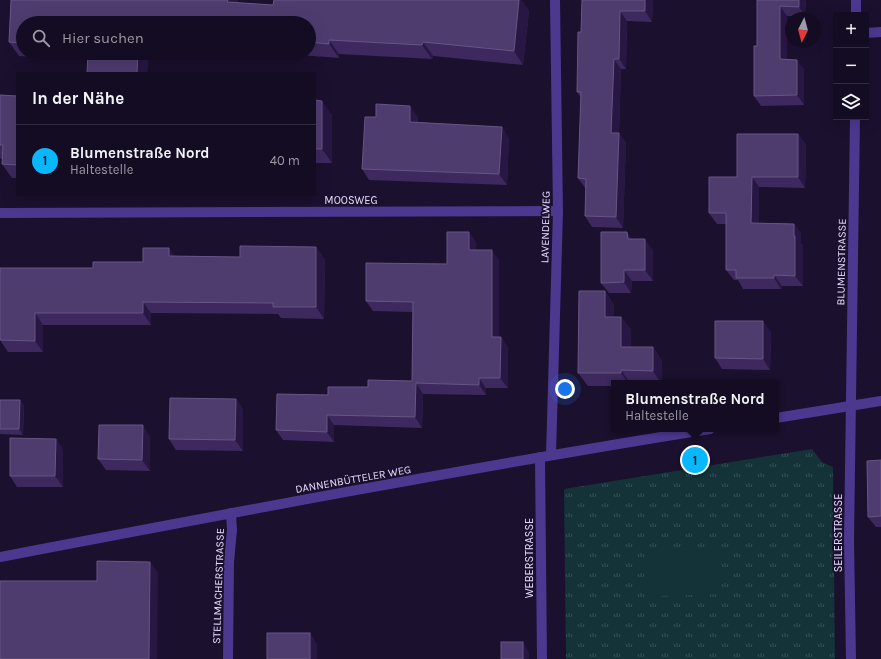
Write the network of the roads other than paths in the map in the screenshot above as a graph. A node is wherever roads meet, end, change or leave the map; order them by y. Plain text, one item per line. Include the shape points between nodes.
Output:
1 (556, 0) edge
2 (856, 0) edge
3 (856, 12) edge
4 (881, 32) edge
5 (869, 33) edge
6 (855, 120) edge
7 (558, 211) junction
8 (0, 214) edge
9 (881, 401) edge
10 (852, 406) junction
11 (779, 418) edge
12 (692, 432) edge
13 (551, 455) junction
14 (540, 457) junction
15 (231, 513) junction
16 (0, 557) edge
17 (228, 659) edge
18 (542, 659) edge
19 (851, 659) edge

1 - 7 street, LAVENDELWEG
2 - 3 street
4 - 5 street
6 - 10 street, BLUMENSTRASSE
7 - 8 street, MOOSWEG
7 - 13 street, LAVENDELWEG
9 - 10 street
10 - 11 street
10 - 19 street, SEILERSTRASSE via 849,540
12 - 13 street, DANNENBÜTTELER WEG
13 - 14 street, DANNENBÜTTELER WEG
14 - 15 street, DANNENBÜTTELER WEG
14 - 18 street, WEBERSTRASSE
15 - 16 street, DANNENBÜTTELER WEG
15 - 17 street, STELLMACHERSTRASSE

